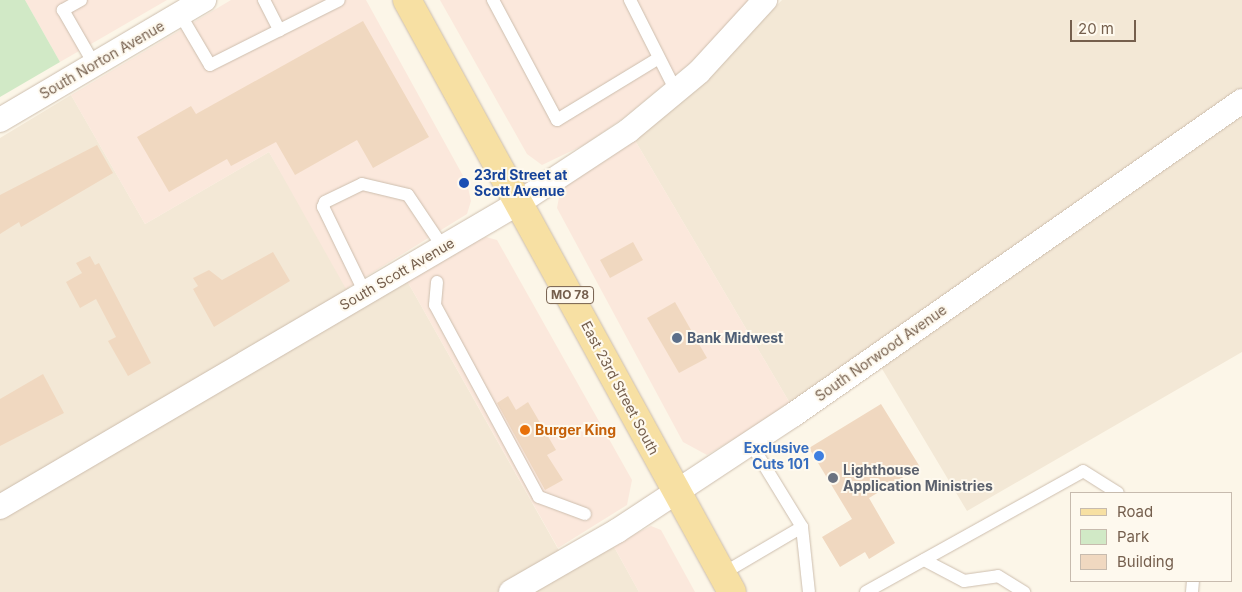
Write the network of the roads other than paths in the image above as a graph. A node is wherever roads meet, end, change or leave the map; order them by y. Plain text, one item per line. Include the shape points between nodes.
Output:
1 (81, 0) edge
2 (204, 0) edge
3 (264, 0) edge
4 (339, 0) edge
5 (407, 0) edge
6 (493, 0) edge
7 (630, 0) edge
8 (765, 0) edge
9 (60, 5) edge
10 (180, 14) junction
11 (279, 30) junction
12 (659, 58) junction
13 (94, 64) junction
14 (676, 91) junction
15 (1242, 101) edge
16 (0, 120) edge
17 (520, 202) junction
18 (443, 247) junction
19 (437, 282) dead end
20 (365, 293) junction
21 (750, 442) junction
22 (675, 490) junction
23 (1116, 492) edge
24 (0, 508) edge
25 (585, 514) dead end
26 (802, 527) junction
27 (924, 560) junction
28 (727, 583) edge
29 (511, 592) edge
30 (809, 592) edge
31 (866, 592) edge
32 (1024, 592) edge

1 - 9 lane
2 - 10 street, South Norton Avenue
3 - 11 lane
4 - 11 lane
5 - 17 main road, East 23rd Street South / MO 78
6 - 12 lane via 558,120
7 - 12 lane
8 - 14 street, South Scott Avenue
9 - 13 lane
10 - 11 lane via 210,65
10 - 13 street, South Norton Avenue
12 - 14 lane
13 - 16 street, South Norton Avenue
14 - 17 street, South Scott Avenue via 628,131
15 - 21 street, South Norwood Avenue
17 - 18 street, South Scott Avenue
17 - 22 main road, East 23rd Street South / MO 78
18 - 20 street, South Scott Avenue
18 - 20 lane via 408,195 362,184 325,202 323,207
19 - 25 lane via 435,305 540,497
20 - 24 street, South Scott Avenue
21 - 22 street, South Norwood Avenue
21 - 26 lane
22 - 28 main road, East 23rd Street South / MO 78
22 - 29 street, South Norwood Avenue via 617,531
23 - 27 lane via 1083,471
26 - 28 lane
26 - 30 lane
27 - 31 lane
27 - 32 lane via 964,581 998,576

